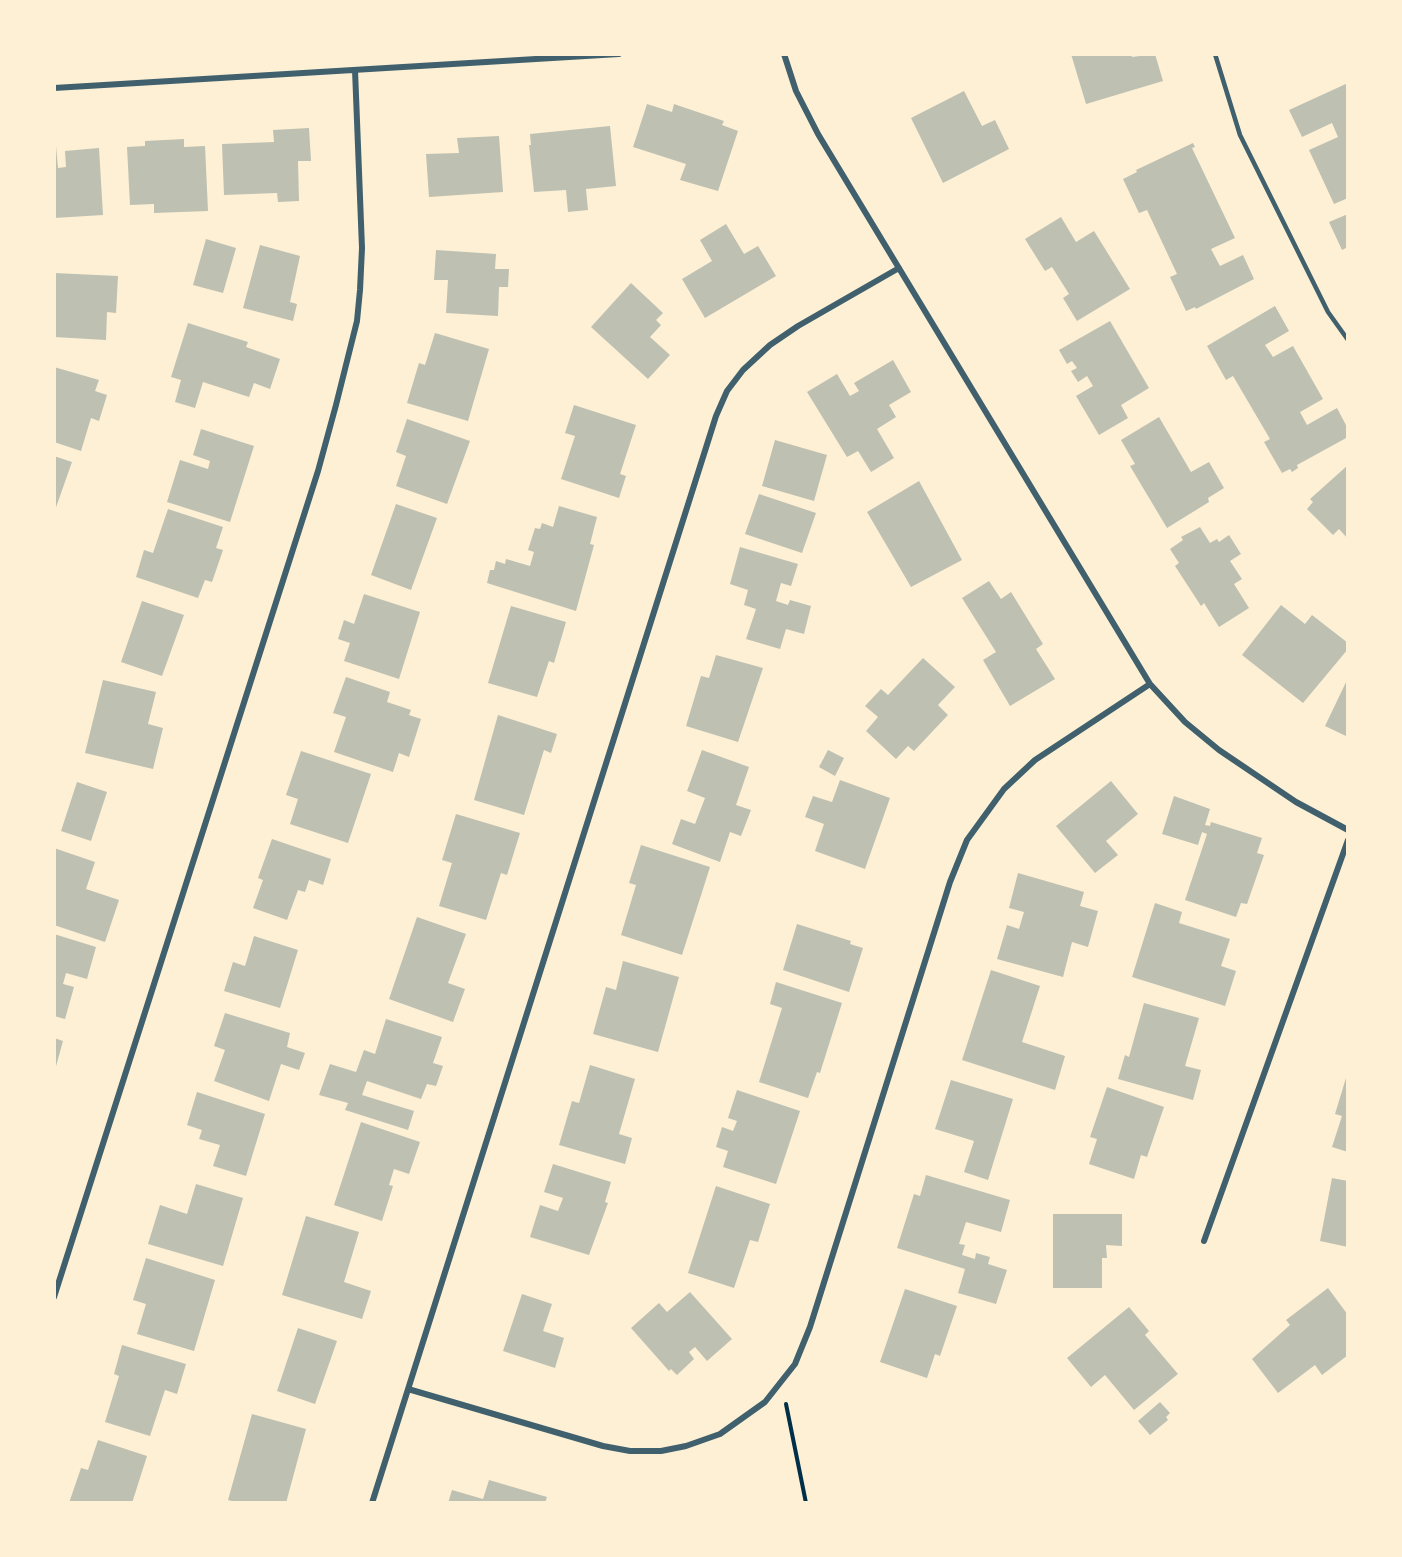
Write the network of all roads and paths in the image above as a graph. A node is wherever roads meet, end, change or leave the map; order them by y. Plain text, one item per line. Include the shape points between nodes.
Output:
1 (619, 54) edge
2 (784, 54) edge
3 (1215, 54) edge
4 (354, 70) junction
5 (54, 88) edge
6 (899, 268) junction
7 (1348, 340) edge
8 (1150, 684) junction
9 (1348, 830) edge
10 (1348, 840) edge
11 (1204, 1241) dead end
12 (54, 1297) edge
13 (782, 1382) junction
14 (408, 1389) junction
15 (372, 1503) edge
16 (806, 1503) edge

1 - 4 street
2 - 6 street via 796,91 818,134
3 - 7 lane via 1240,135 1328,312
4 - 5 street
4 - 12 street via 362,248 357,321 318,471
6 - 8 street
6 - 14 street via 770,345 727,391 716,416
8 - 9 street via 1185,722 1219,750 1296,802
8 - 13 street via 1035,760 1004,789 967,840 950,882 810,1327 795,1364
10 - 11 street
13 - 14 street via 765,1402 720,1434 661,1451 603,1446
13 - 16 path
14 - 15 street

